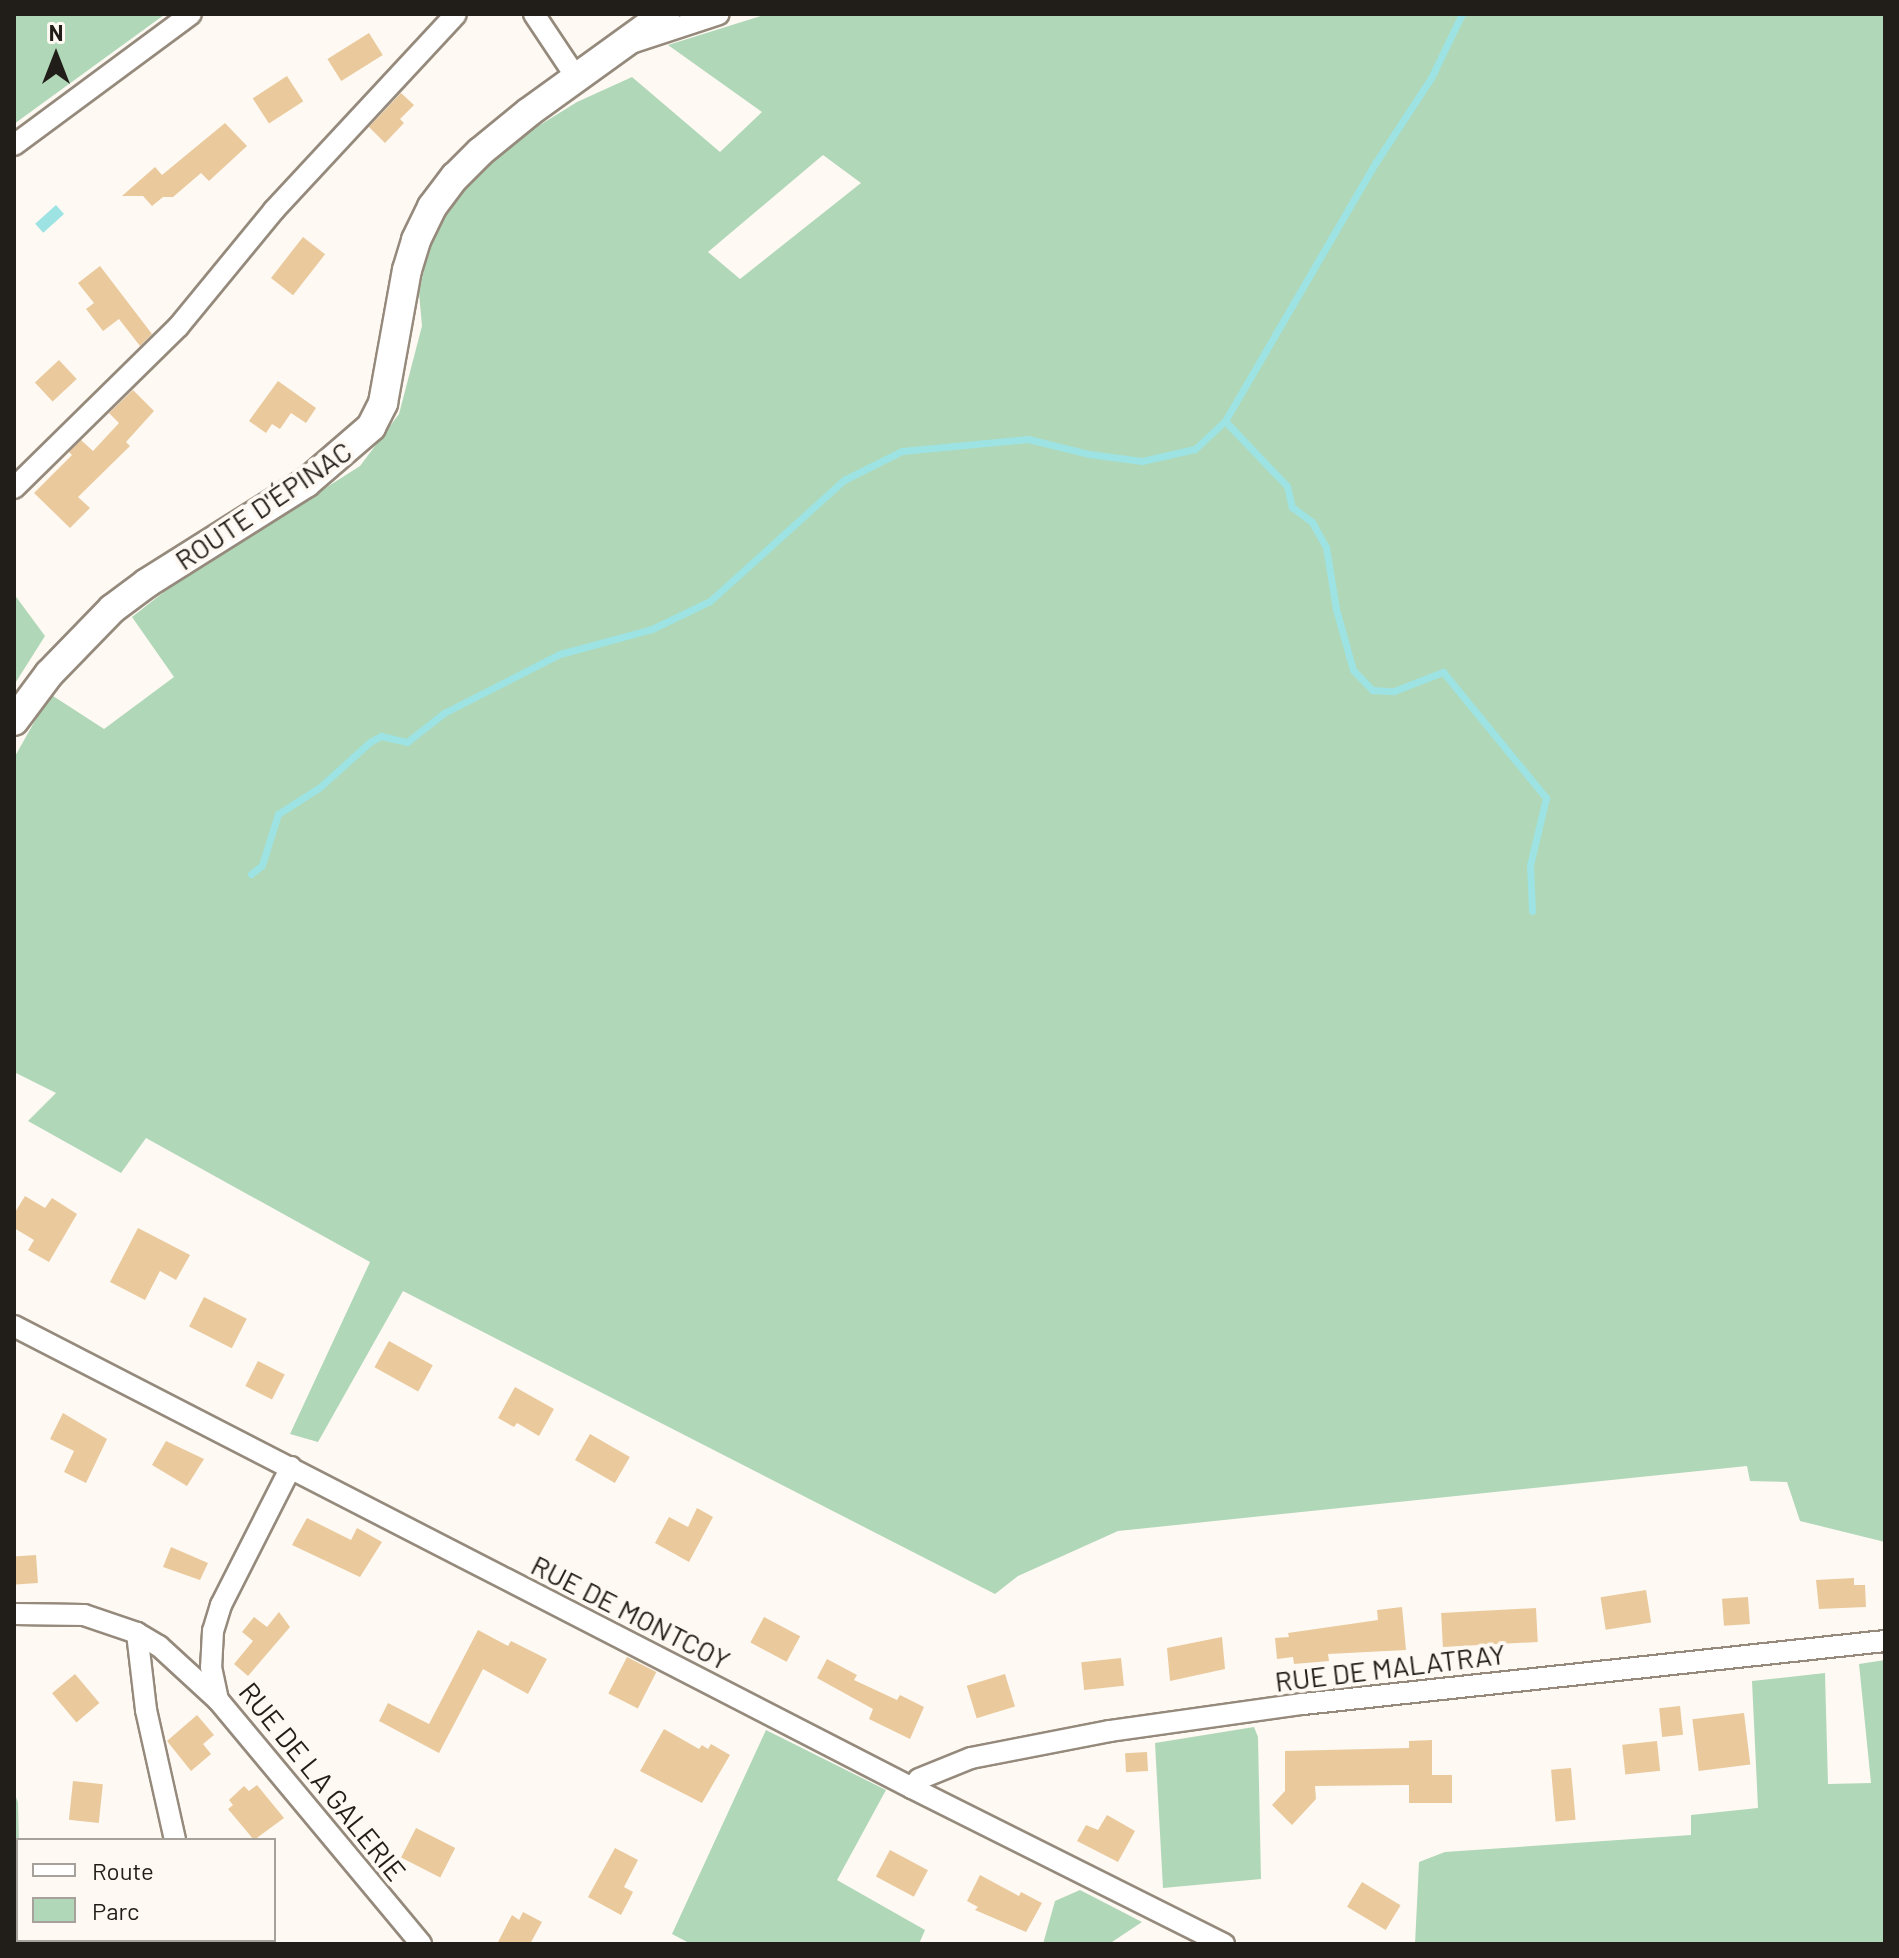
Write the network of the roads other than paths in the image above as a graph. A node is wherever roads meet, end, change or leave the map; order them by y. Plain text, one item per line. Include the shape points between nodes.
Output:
1 (191, 14) edge
2 (456, 14) edge
3 (534, 14) edge
4 (665, 14) edge
5 (719, 14) edge
6 (619, 47) junction
7 (576, 77) junction
8 (14, 145) edge
9 (14, 488) edge
10 (14, 721) edge
11 (14, 1326) edge
12 (291, 1467) junction
13 (14, 1614) edge
14 (137, 1633) junction
15 (1885, 1641) edge
16 (218, 1700) junction
17 (912, 1788) junction
18 (175, 1838) edge
19 (421, 1944) edge
20 (1224, 1944) edge

1 - 8 street
2 - 9 street via 274,210 178,327
3 - 7 street
4 - 6 main road, ROUTE D'ÉPINAC
5 - 6 street
6 - 7 main road, ROUTE D'ÉPINAC
7 - 10 main road, ROUTE D'ÉPINAC via 480,152 432,207 407,270 383,403 371,427 306,483 112,609 49,674
11 - 12 street, RUE DE MONTCOY
12 - 16 street, RUE DE LA GALERIE via 221,1605 211,1667
12 - 17 street, RUE DE MONTCOY
13 - 14 street via 84,1615
14 - 16 street via 159,1646
14 - 18 street via 146,1710
15 - 17 street, RUE DE MALATRAY via 1303,1704 1110,1731 971,1758 919,1779
16 - 19 street, RUE DE LA GALERIE
17 - 20 street, RUE DE MONTCOY

